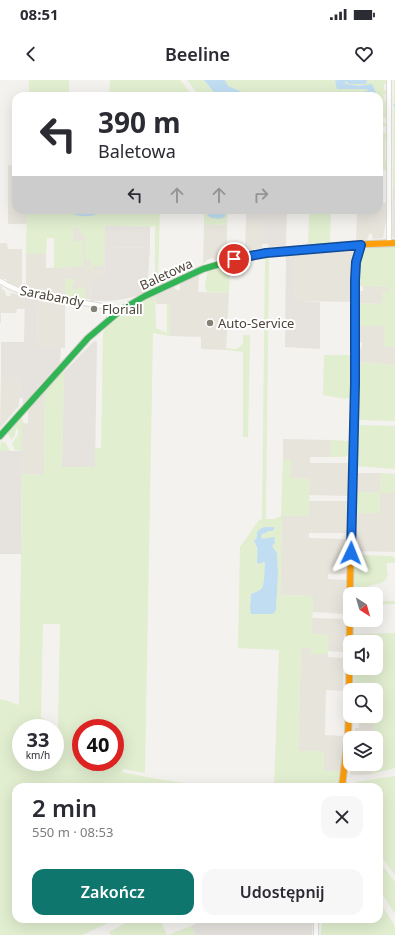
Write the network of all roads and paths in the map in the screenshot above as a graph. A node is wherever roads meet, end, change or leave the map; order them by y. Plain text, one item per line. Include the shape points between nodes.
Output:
1 (389, 80) edge
2 (392, 243) edge
3 (361, 245) junction
4 (0, 281) edge
5 (112, 317) junction
6 (0, 436) edge
7 (342, 783) edge
8 (316, 923) edge
9 (316, 935) edge

1 - 2 street
2 - 3 street, Baletowa
3 - 5 street, Baletowa via 266,253 225,261 145,296
3 - 7 street via 356,262 355,280 350,704
4 - 5 street, Sarabandy via 26,294 108,308
5 - 6 street, Baletowa via 81,345
8 - 9 street

